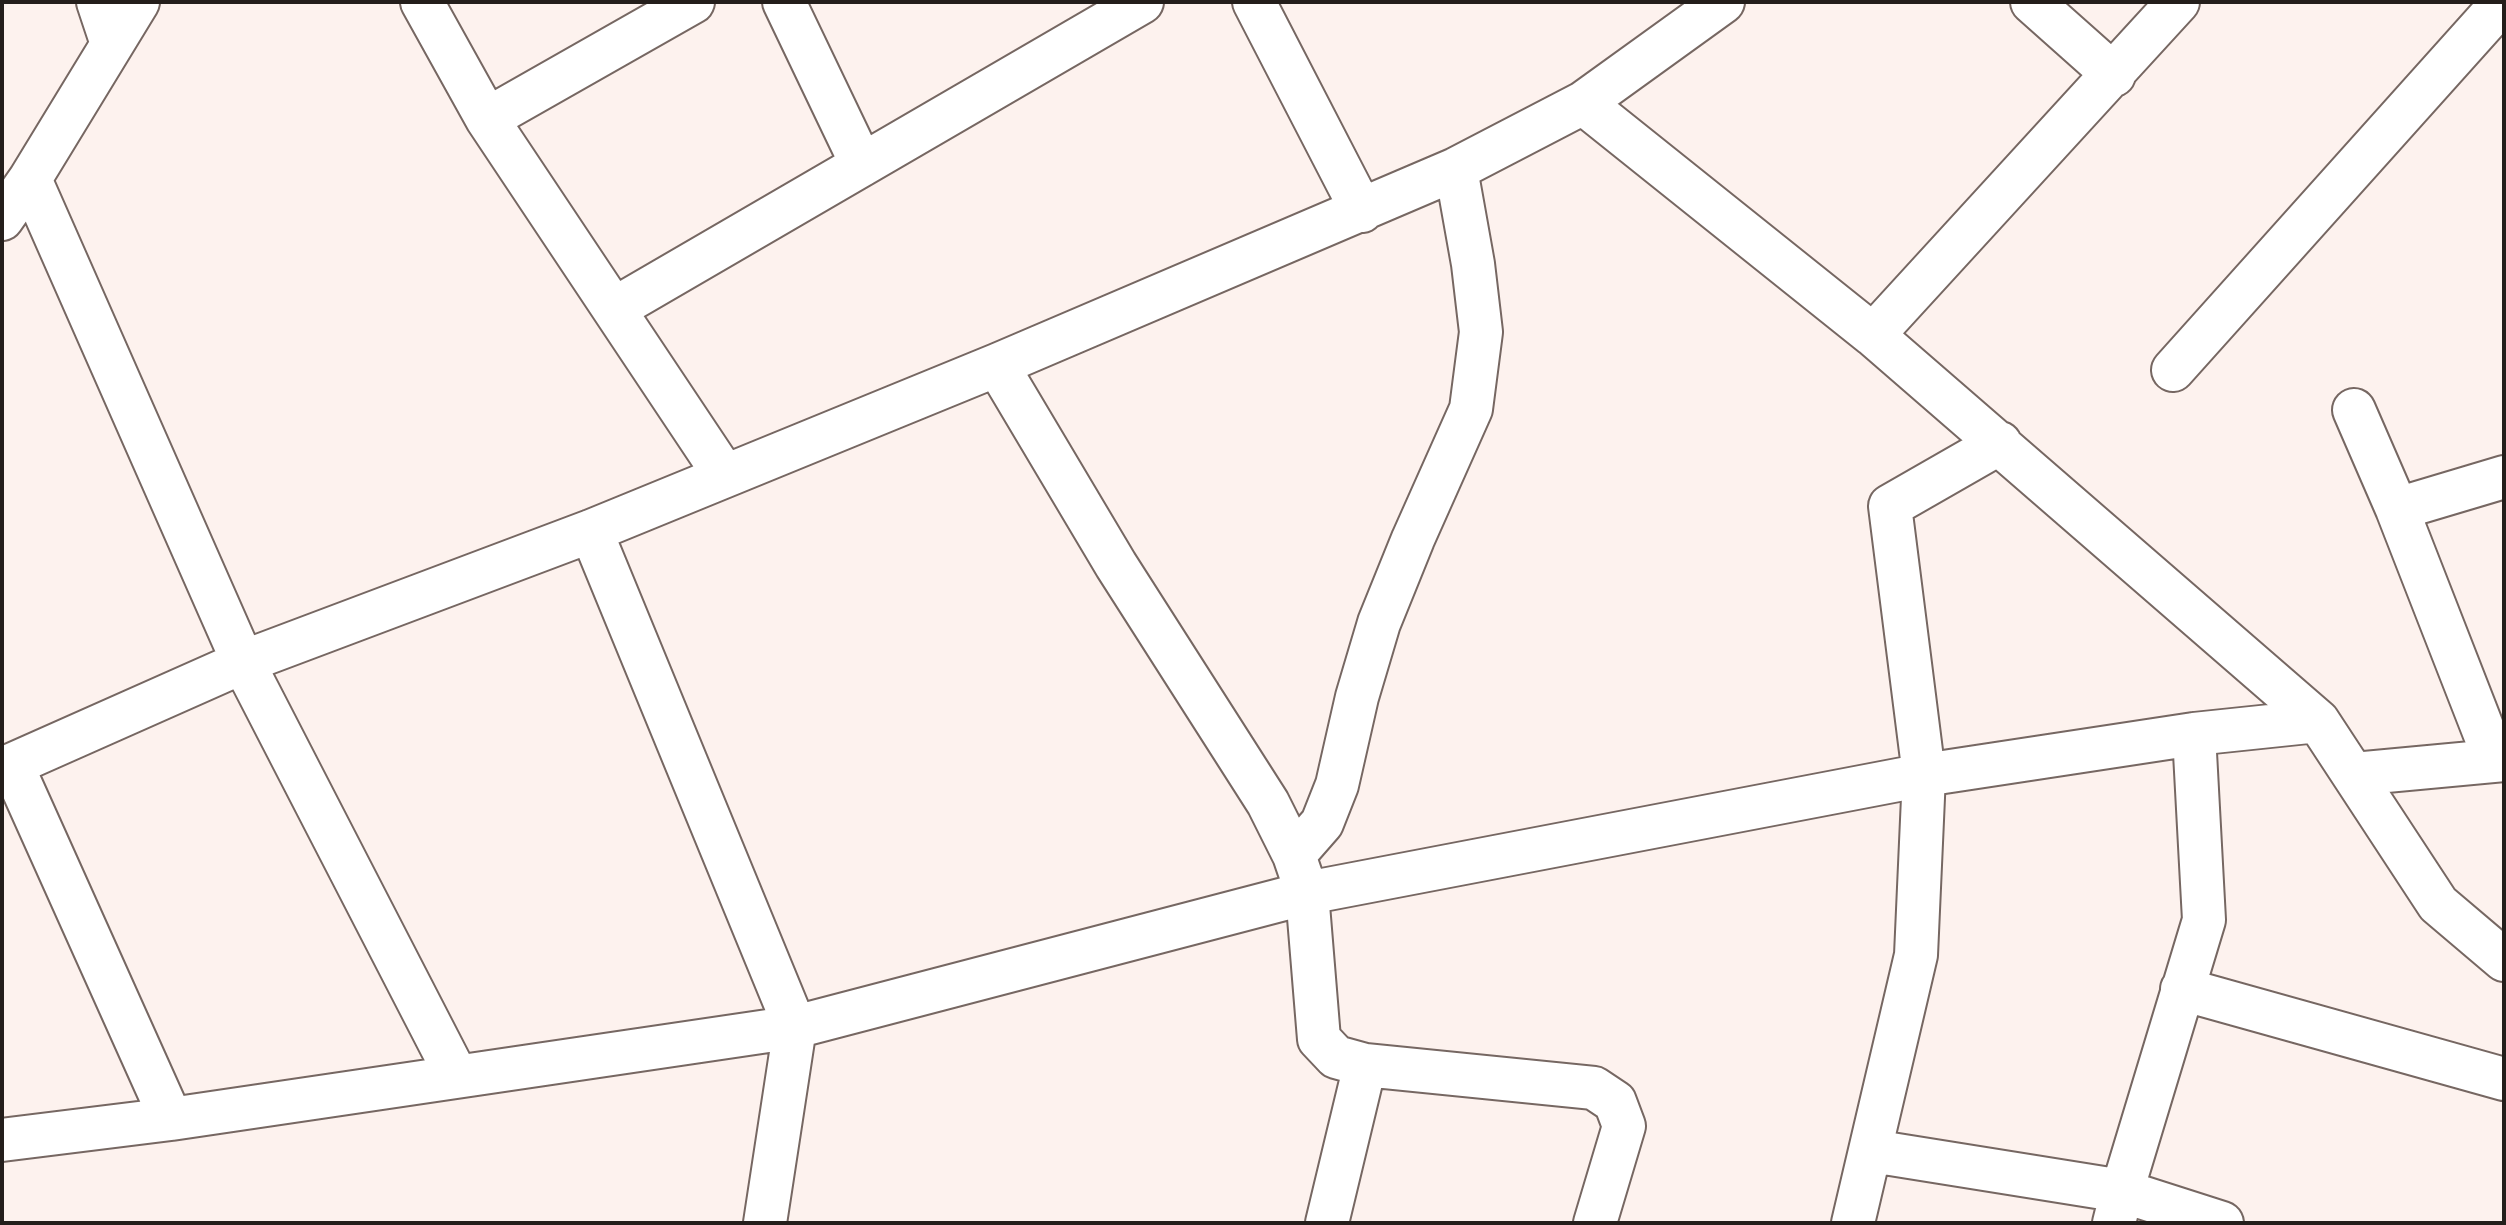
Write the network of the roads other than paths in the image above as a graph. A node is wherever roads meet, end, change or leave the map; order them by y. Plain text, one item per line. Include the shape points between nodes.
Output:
1 (98, 2) edge
2 (138, 2) edge
3 (422, 2) edge
4 (693, 2) edge
5 (784, 2) edge
6 (1142, 2) edge
7 (1723, 2) edge
8 (2032, 2) edge
9 (2178, 2) edge
10 (2503, 2) edge
11 (1268, 8) edge
12 (112, 44) junction
13 (2114, 75) junction
14 (1583, 103) junction
15 (487, 119) junction
16 (862, 165) junction
17 (1456, 169) junction
18 (30, 179) junction
19 (1362, 211) junction
20 (2, 219) edge
21 (614, 309) junction
22 (1873, 335) junction
23 (997, 365) junction
24 (2173, 370) dead end
25 (2354, 410) dead end
26 (2000, 443) junction
27 (725, 476) junction
28 (2504, 477) edge
29 (2397, 509) junction
30 (591, 531) junction
31 (243, 662) junction
32 (2318, 721) junction
33 (2194, 734) junction
34 (2499, 760) edge
35 (7, 767) edge
36 (2354, 774) junction
37 (1924, 775) junction
38 (1300, 874) junction
39 (2504, 960) edge
40 (2182, 989) junction
41 (795, 1027) junction
42 (1365, 1065) junction
43 (456, 1075) junction
44 (2504, 1079) edge
45 (171, 1119) junction
46 (2, 1140) edge
47 (1872, 1151) junction
48 (2118, 1207) edge
49 (765, 1223) edge
50 (1327, 1223) edge
51 (1595, 1223) edge
52 (1853, 1223) edge
53 (2222, 1223) edge

1 - 12 street
2 - 12 street
3 - 15 street
4 - 15 street
5 - 16 street
6 - 16 street
7 - 14 street
8 - 13 street
9 - 13 street
10 - 24 street
11 - 19 street
12 - 18 street
13 - 22 street
14 - 17 street
14 - 22 street
15 - 21 street
16 - 21 street
17 - 19 street
17 - 38 street via 1481,332 1471,409 1379,623 1337,785
18 - 20 street
18 - 31 street
19 - 23 street
21 - 27 street
22 - 26 street
23 - 27 street
23 - 38 street via 1116,565 1268,803
25 - 29 street
26 - 32 street
26 - 37 street via 1890,506
27 - 30 street
28 - 29 street
29 - 34 street
30 - 31 street
30 - 41 street
31 - 35 street
31 - 43 street
32 - 33 street
32 - 36 street
33 - 37 street
33 - 40 street via 2204,920
34 - 36 street
35 - 45 street
36 - 39 street via 2438,904
37 - 38 street
37 - 47 street via 1916,955
38 - 41 street
38 - 42 street via 1319,1039 1336,1057
40 - 44 street
40 - 48 street
41 - 43 street
41 - 49 street
42 - 50 street
42 - 51 street via 1594,1088 1615,1102 1624,1126
43 - 45 street
45 - 46 street
47 - 48 street
47 - 52 street
48 - 53 street

